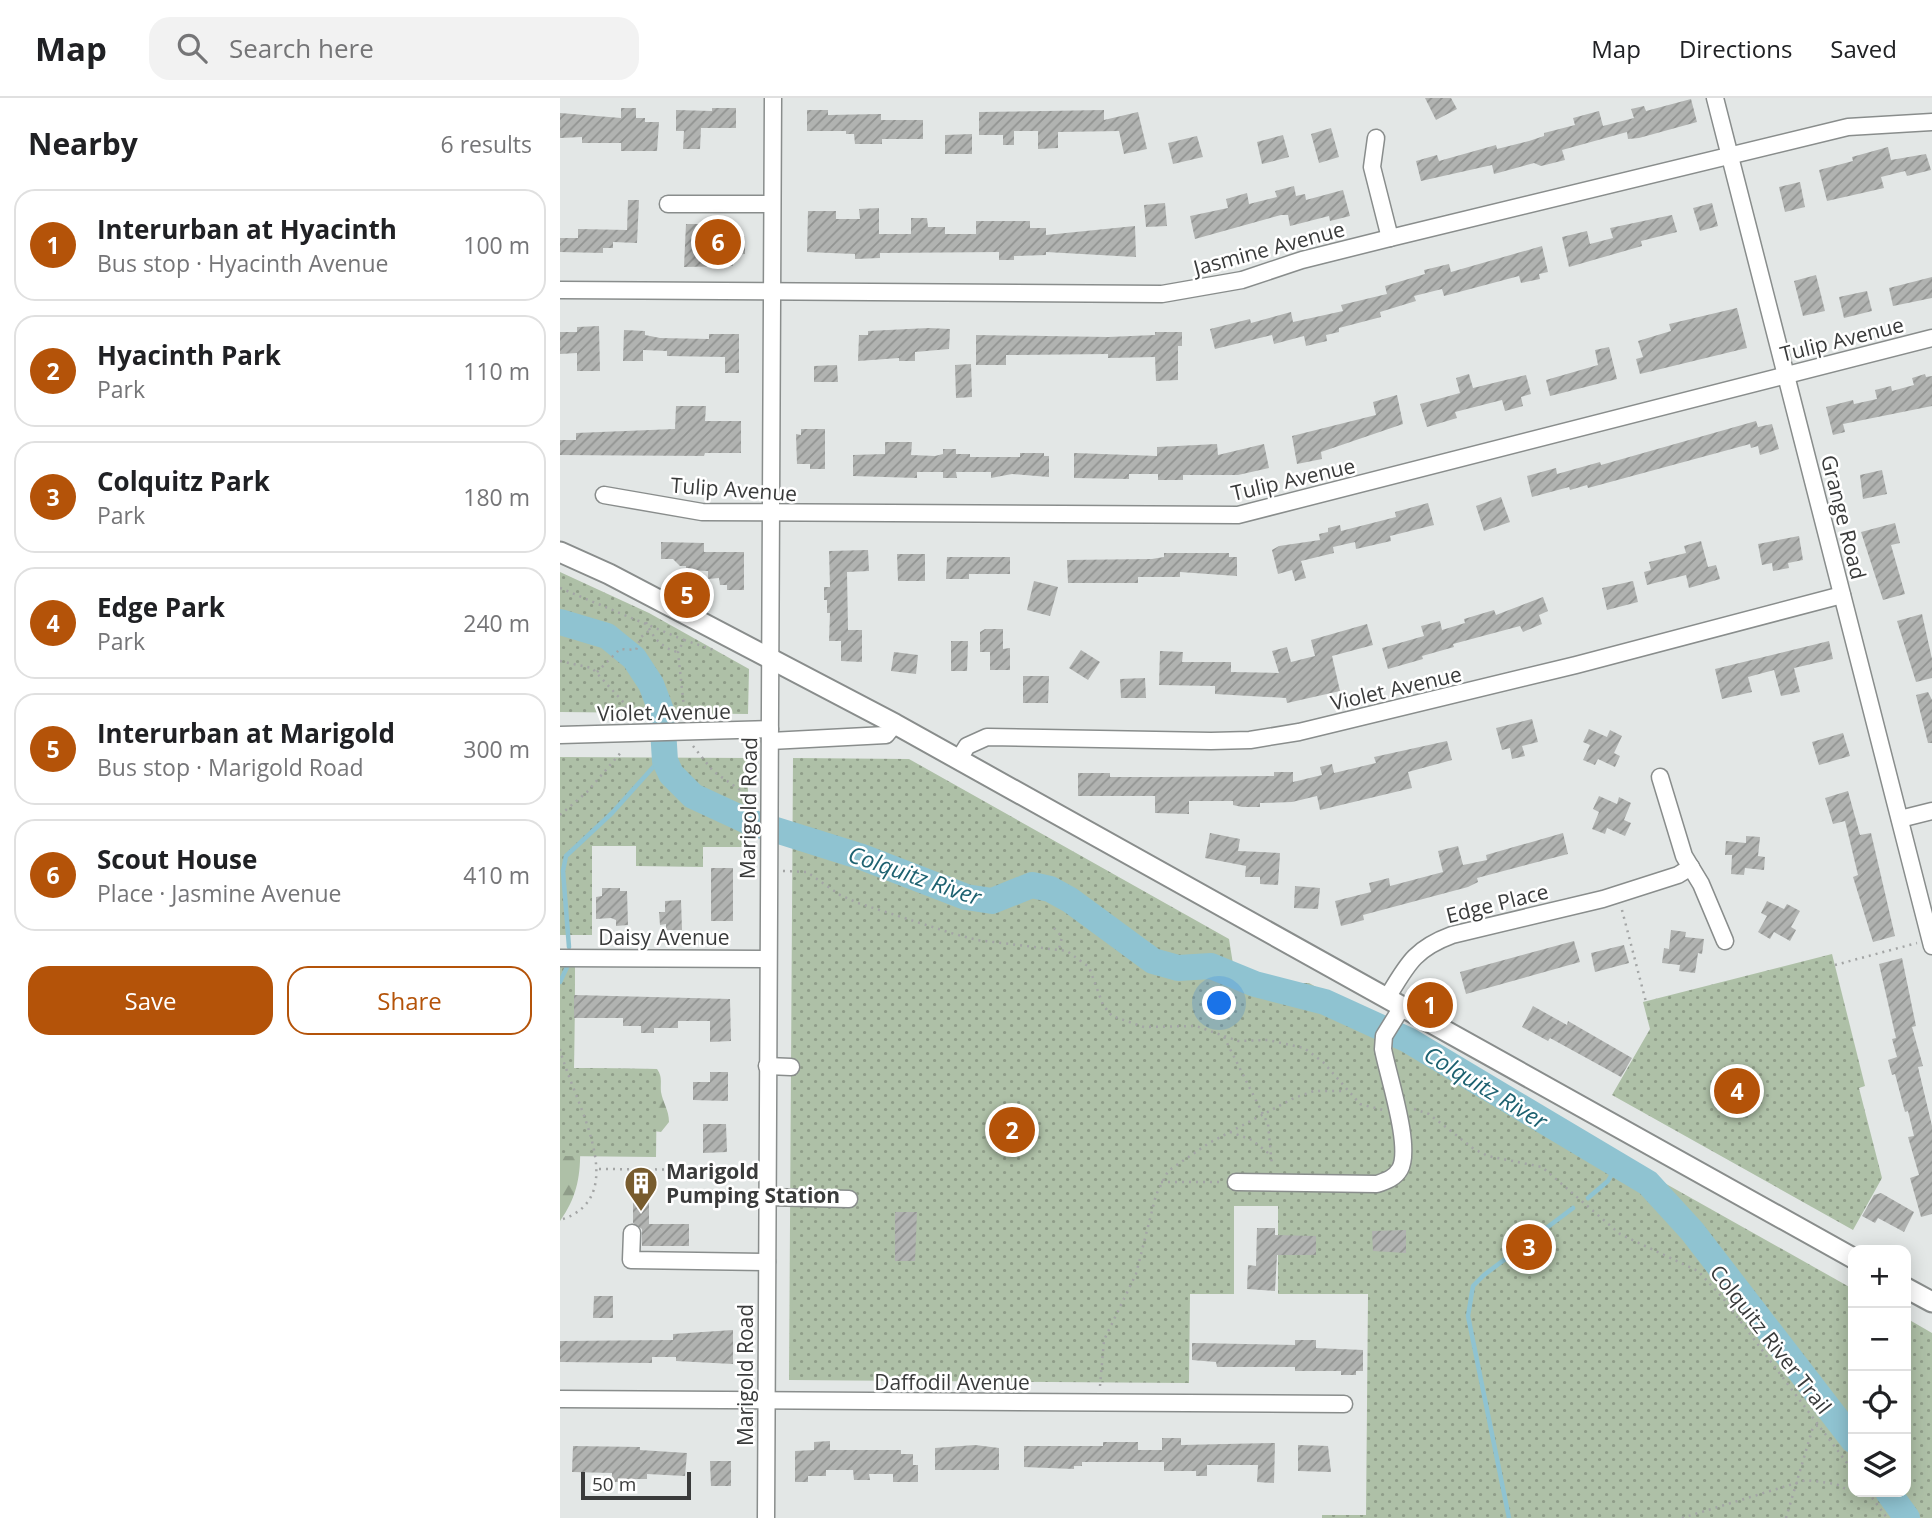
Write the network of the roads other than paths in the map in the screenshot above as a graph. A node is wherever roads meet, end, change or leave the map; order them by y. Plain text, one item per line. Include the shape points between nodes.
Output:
1 (772, 98) edge
2 (1715, 98) edge
3 (1932, 122) edge
4 (1376, 138) dead end
5 (1730, 154) junction
6 (668, 204) dead end
7 (772, 204) junction
8 (1390, 238) junction
9 (560, 290) edge
10 (772, 290) junction
11 (1932, 338) edge
12 (1787, 375) junction
13 (604, 495) dead end
14 (773, 514) junction
15 (560, 552) edge
16 (1842, 595) junction
17 (771, 659) junction
18 (895, 724) junction
19 (560, 734) edge
20 (770, 735) junction
21 (959, 759) junction
22 (1660, 777) dead end
23 (1932, 811) edge
24 (1900, 819) junction
25 (1691, 867) junction
26 (1725, 941) dead end
27 (1931, 943) edge
28 (560, 958) edge
29 (768, 959) junction
30 (1395, 1003) junction
31 (767, 1066) junction
32 (791, 1067) dead end
33 (1236, 1182) road end
34 (767, 1197) junction
35 (849, 1199) dead end
36 (632, 1233) dead end
37 (1848, 1255) edge
38 (766, 1262) junction
39 (1911, 1291) edge
40 (1932, 1302) edge
41 (560, 1399) edge
42 (766, 1401) junction
43 (1343, 1404) dead end
44 (766, 1518) edge

1 - 7 street, Marigold Road
2 - 5 street, Grange Road
3 - 5 street, Jasmine Avenue via 1848,127
4 - 8 street via 1372,167
5 - 8 street, Jasmine Avenue
5 - 12 street, Grange Road
6 - 7 street
7 - 10 street, Marigold Road
8 - 10 street, Jasmine Avenue via 1242,281 1162,294
9 - 10 street, Jasmine Avenue
10 - 14 street, Marigold Road
11 - 12 street, Tulip Avenue
12 - 14 street, Tulip Avenue via 1255,513 1197,517
12 - 16 street, Grange Road
13 - 14 street, Tulip Avenue via 702,512
14 - 17 street, Marigold Road
15 - 17 main road
16 - 21 street, Violet Avenue via 1564,669 1299,732 1224,741 987,737 967,746
16 - 24 street, Grange Road
17 - 18 main road
17 - 20 street, Marigold Road
18 - 20 street, Violet Avenue via 886,735
18 - 21 main road
19 - 20 street, Violet Avenue
20 - 29 street, Marigold Road
21 - 30 main road
22 - 25 street
23 - 24 street
24 - 27 street, Grange Road
25 - 26 street
25 - 30 street, Edge Place via 1603,899 1430,944 1413,957
28 - 29 street, Daisy Avenue
29 - 31 street, Marigold Road
30 - 33 street, Edge Place via 1383,1049 1403,1155 1401,1167 1388,1181 1343,1186
30 - 37 main road
31 - 32 street
31 - 34 street, Marigold Road
34 - 35 street
34 - 38 street, Marigold Road
36 - 38 street via 631,1260
38 - 42 street, Marigold Road
39 - 40 main road
41 - 42 street, Daffodil Avenue
42 - 43 street, Daffodil Avenue
42 - 44 street, Marigold Road

